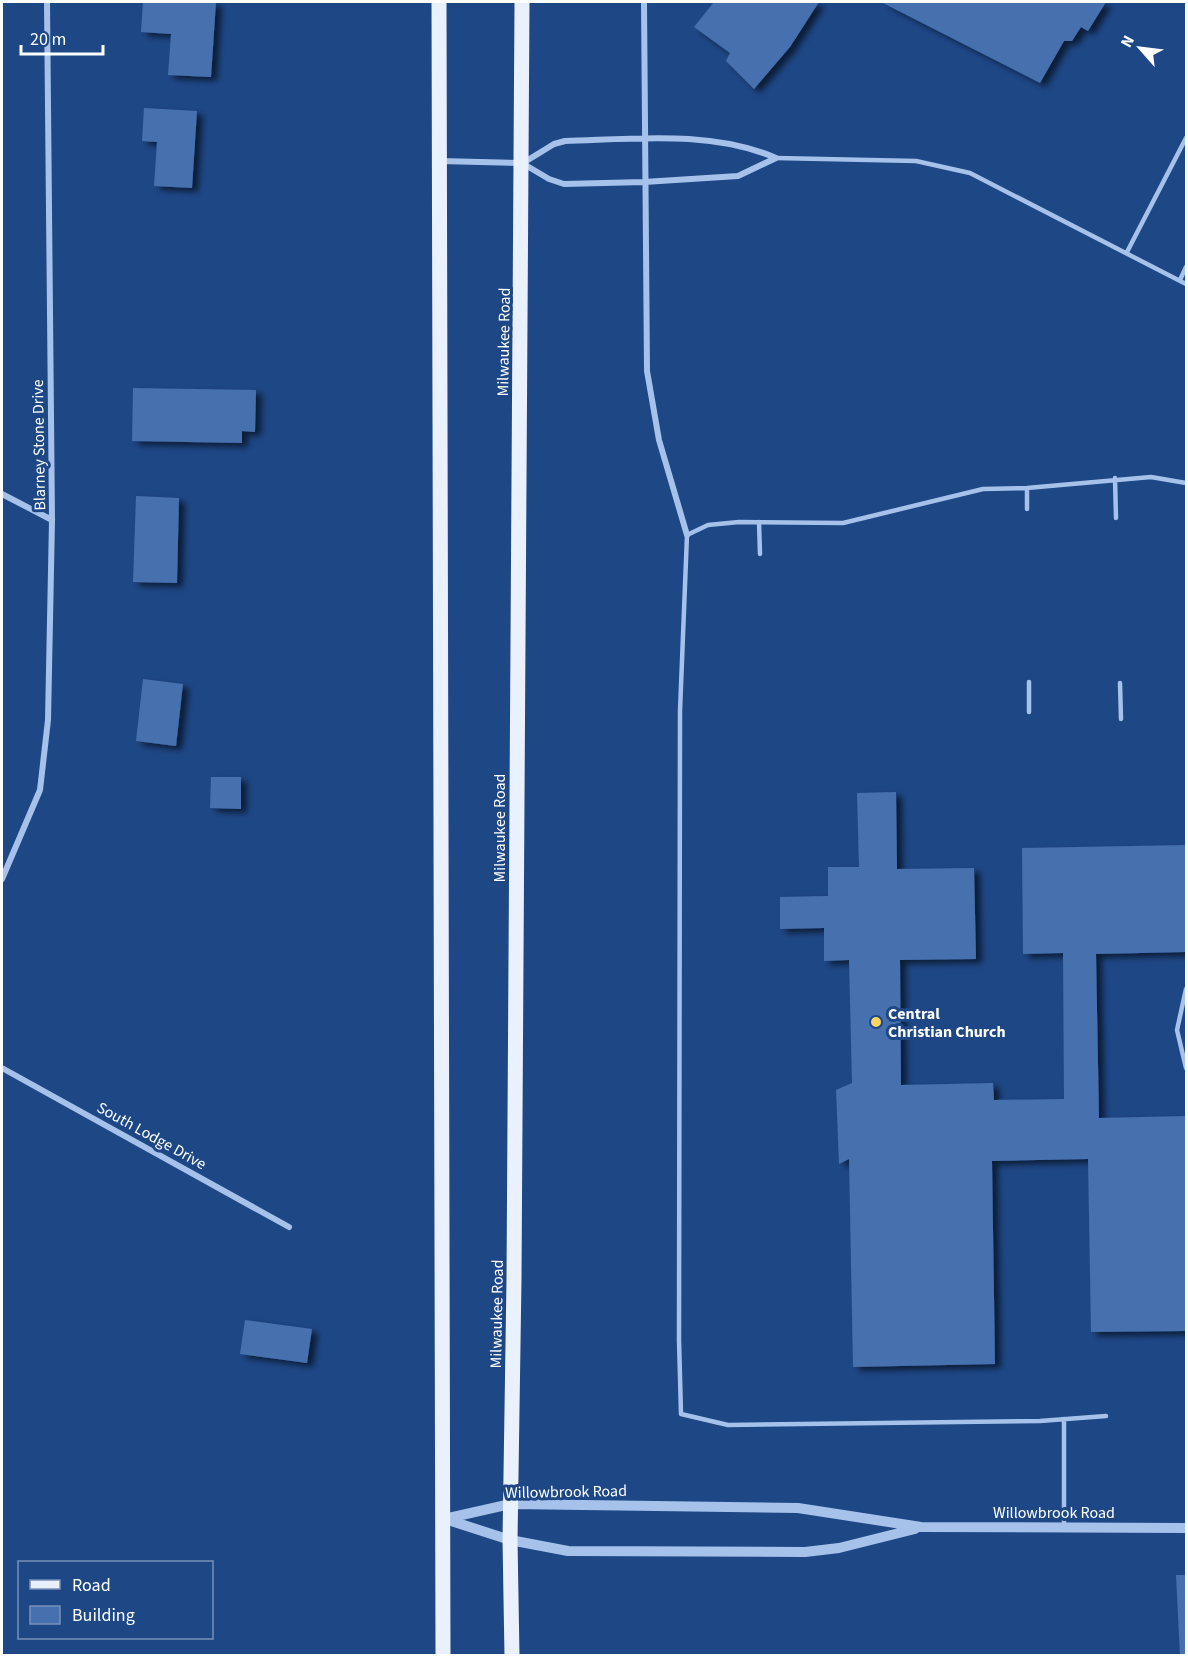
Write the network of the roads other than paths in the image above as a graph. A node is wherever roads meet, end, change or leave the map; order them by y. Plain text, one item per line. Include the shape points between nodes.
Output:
1 (47, 2) edge
2 (439, 2) edge
3 (522, 2) edge
4 (644, 2) edge
5 (1186, 138) edge
6 (644, 139) junction
7 (776, 158) junction
8 (440, 161) junction
9 (522, 163) junction
10 (644, 182) junction
11 (1127, 252) junction
12 (1186, 267) edge
13 (1180, 280) junction
14 (1186, 284) edge
15 (1115, 478) junction
16 (1186, 483) edge
17 (1027, 488) junction
18 (2, 494) edge
19 (1027, 509) dead end
20 (1116, 518) dead end
21 (52, 520) junction
22 (759, 522) junction
23 (687, 535) junction
24 (760, 554) dead end
25 (1029, 682) dead end
26 (1120, 683) dead end
27 (1029, 712) dead end
28 (1121, 719) dead end
29 (2, 879) edge
30 (1186, 989) edge
31 (2, 1068) edge
32 (1186, 1068) edge
33 (289, 1227) dead end
34 (1106, 1416) dead end
35 (1064, 1419) junction
36 (511, 1504) junction
37 (444, 1519) junction
38 (921, 1527) junction
39 (1064, 1528) junction
40 (1186, 1528) edge
41 (510, 1540) junction
42 (443, 1656) edge
43 (512, 1656) edge

1 - 21 street, Blarney Stone Drive
2 - 8 main road
3 - 9 main road, Milwaukee Road
4 - 6 street
5 - 11 lane
6 - 7 street via 702,140 755,149
6 - 9 street via 565,141
6 - 10 street
7 - 10 street via 738,176
7 - 11 lane via 916,160 970,173
8 - 9 street
8 - 37 main road
9 - 10 street via 564,184
9 - 36 main road, Milwaukee Road
10 - 23 street via 647,371 659,440
11 - 13 lane
12 - 13 lane
13 - 14 lane
15 - 16 lane via 1150,477
15 - 17 lane
15 - 20 lane
17 - 19 lane
17 - 22 lane via 983,489 843,523
18 - 21 street
21 - 29 street, Blarney Stone Drive via 48,720 40,790
22 - 23 lane via 708,525
22 - 24 lane
23 - 35 lane via 680,711 681,1414 728,1425
25 - 27 lane
26 - 28 lane
30 - 32 lane via 1177,1030
31 - 33 street, South Lodge Drive
34 - 35 lane
35 - 39 lane
36 - 37 street, Willowbrook Road
36 - 38 street, Willowbrook Road via 798,1508
36 - 41 main road, Milwaukee Road
37 - 41 street, Willowbrook Road
37 - 42 main road
38 - 39 street, Willowbrook Road
38 - 41 street, Willowbrook Road via 839,1548 805,1552 568,1551
39 - 40 street, Willowbrook Road
41 - 43 main road, Milwaukee Road

